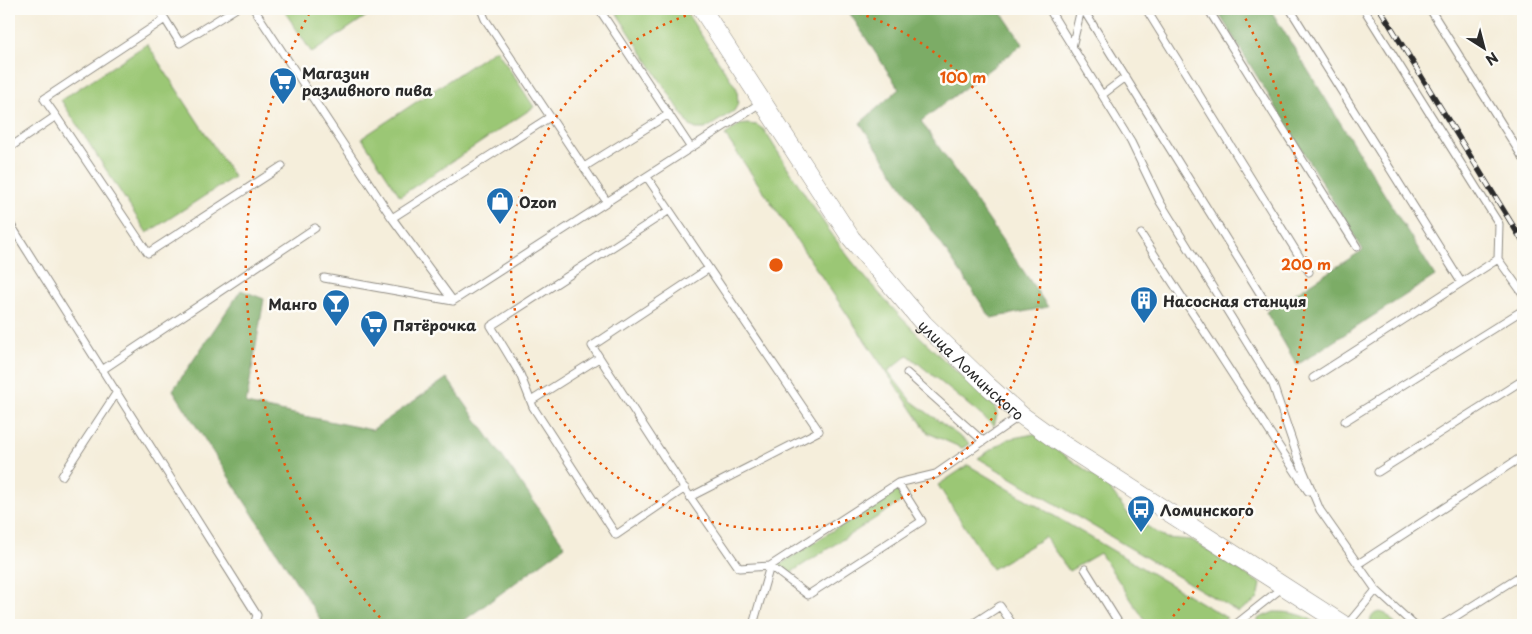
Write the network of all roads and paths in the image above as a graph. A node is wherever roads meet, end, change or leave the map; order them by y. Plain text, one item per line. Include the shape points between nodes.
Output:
1 (158, 9) edge
2 (235, 9) edge
3 (254, 9) edge
4 (481, 9) edge
5 (599, 9) edge
6 (702, 9) edge
7 (1048, 9) edge
8 (1082, 9) edge
9 (1146, 9) edge
10 (1208, 9) edge
11 (1290, 9) edge
12 (1364, 9) edge
13 (1430, 9) edge
14 (165, 19) junction
15 (1072, 47) junction
16 (1126, 77) junction
17 (1102, 95) junction
18 (763, 102) junction
19 (669, 114) junction
20 (56, 116) junction
21 (550, 117) junction
22 (9, 148) edge
23 (691, 148) junction
24 (1523, 158) edge
25 (282, 166) dead end
26 (584, 167) junction
27 (646, 176) junction
28 (607, 202) junction
29 (668, 211) junction
30 (392, 218) junction
31 (9, 222) edge
32 (315, 228) dead end
33 (1140, 234) dead end
34 (1357, 247) dead end
35 (1498, 259) junction
36 (708, 269) junction
37 (1309, 272) dead end
38 (324, 278) dead end
39 (1461, 282) junction
40 (1523, 294) edge
41 (454, 302) junction
42 (1266, 303) dead end
43 (1523, 310) edge
44 (598, 358) junction
45 (102, 370) junction
46 (907, 373) dead end
47 (1313, 378) dead end
48 (1523, 380) edge
49 (116, 392) junction
50 (531, 401) junction
51 (1022, 415) junction
52 (1345, 421) dead end
53 (983, 441) junction
54 (1523, 456) edge
55 (1378, 472) dead end
56 (62, 476) dead end
57 (898, 483) junction
58 (685, 488) junction
59 (690, 496) junction
60 (1320, 510) junction
61 (1358, 564) junction
62 (770, 566) junction
63 (1085, 569) dead end
64 (1523, 574) edge
65 (1283, 586) junction
66 (1376, 590) junction
67 (254, 625) edge
68 (753, 625) edge
69 (971, 625) edge
70 (1012, 625) edge
71 (1120, 625) edge
72 (1235, 625) edge
73 (1345, 625) edge
74 (1414, 625) edge
75 (1442, 625) edge

1 - 14 lane
2 - 14 lane via 180,43
3 - 30 lane
4 - 21 lane
5 - 19 lane
6 - 18 street, улица Ломинского
7 - 15 lane
8 - 15 lane
8 - 16 lane
9 - 37 lane
10 - 34 lane
11 - 39 lane
12 - 35 lane via 1499,224
13 - 24 lane
14 - 20 lane via 44,98
15 - 17 lane
16 - 17 lane
16 - 42 lane
17 - 60 lane via 1131,142 1160,202 1273,385
18 - 23 lane
18 - 51 street, улица Ломинского via 851,238 924,324
19 - 23 lane
19 - 26 lane
20 - 22 lane
20 - 25 lane via 148,253
21 - 26 lane
21 - 30 lane
23 - 27 lane
26 - 28 lane
27 - 28 lane
27 - 29 lane
28 - 41 lane
29 - 36 lane
29 - 50 lane via 491,326 520,374
30 - 41 lane
31 - 45 lane
32 - 45 lane
33 - 60 lane
35 - 39 lane
35 - 40 lane
36 - 44 lane via 592,346
36 - 59 lane via 819,430
38 - 41 lane
39 - 47 lane
43 - 52 lane
44 - 50 lane
44 - 58 lane
45 - 49 lane
46 - 53 lane
48 - 55 lane
49 - 56 lane
49 - 67 lane via 257,614
50 - 58 lane via 616,535
51 - 53 lane
51 - 65 street, улица Ломинского
53 - 57 lane via 936,474
54 - 61 lane
57 - 62 lane
57 - 62 lane via 922,521 808,595
58 - 59 lane
59 - 62 lane via 739,568
60 - 61 lane
61 - 66 lane
62 - 68 lane
63 - 71 lane
64 - 75 lane
65 - 72 lane
65 - 73 street, улица Ломинского
66 - 73 lane
66 - 74 lane
69 - 70 lane via 1000,606

